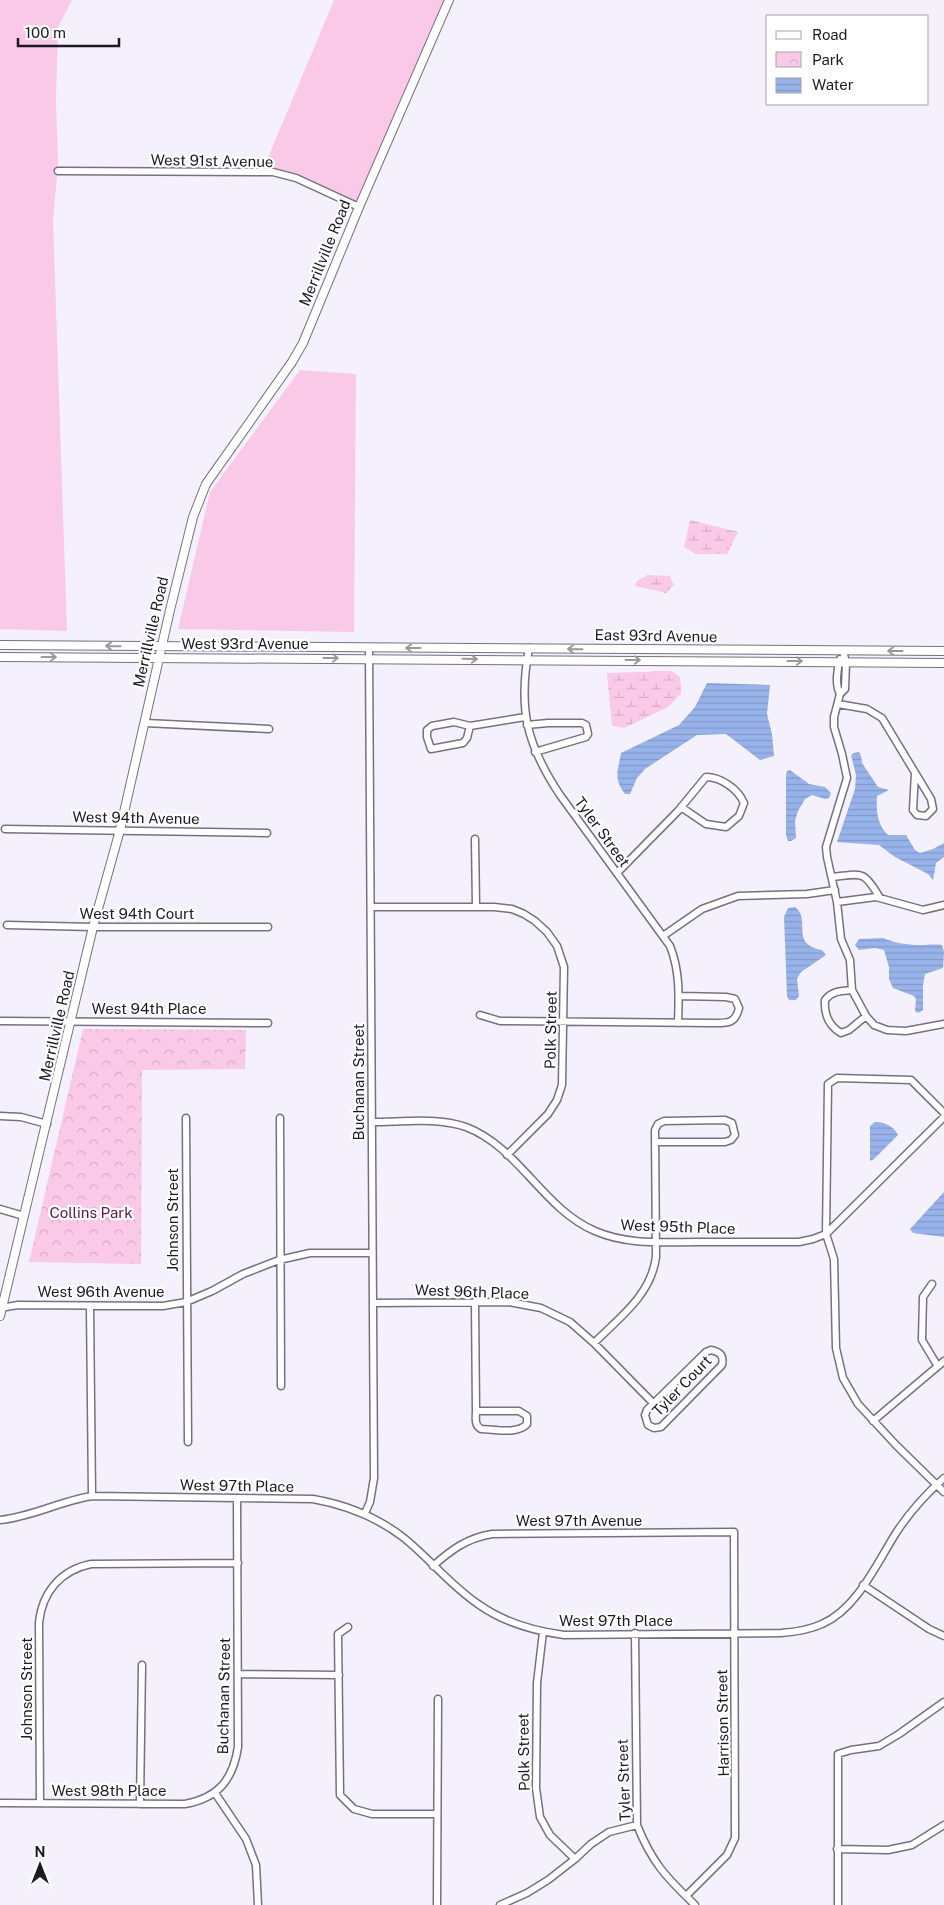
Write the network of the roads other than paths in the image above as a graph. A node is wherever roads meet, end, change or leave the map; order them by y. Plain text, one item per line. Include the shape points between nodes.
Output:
1 (449, 0) edge
2 (58, 171) dead end
3 (359, 207) junction
4 (0, 645) edge
5 (162, 646) junction
6 (369, 648) junction
7 (529, 648) junction
8 (843, 651) junction
9 (944, 652) edge
10 (0, 657) edge
11 (160, 657) junction
12 (369, 658) junction
13 (527, 660) junction
14 (843, 662) junction
15 (944, 663) edge
16 (838, 704) junction
17 (525, 717) junction
18 (145, 723) junction
19 (470, 726) junction
20 (527, 726) junction
21 (269, 729) dead end
22 (535, 752) junction
23 (915, 772) junction
24 (681, 808) junction
25 (5, 829) dead end
26 (120, 830) junction
27 (267, 833) dead end
28 (475, 839) dead end
29 (617, 873) junction
30 (832, 877) junction
31 (835, 890) junction
32 (880, 898) junction
33 (837, 902) junction
34 (476, 906) junction
35 (944, 906) edge
36 (371, 907) junction
37 (7, 925) dead end
38 (268, 927) dead end
39 (93, 928) junction
40 (663, 936) junction
41 (852, 990) junction
42 (678, 996) junction
43 (480, 1015) dead end
44 (866, 1016) junction
45 (0, 1020) edge
46 (72, 1021) junction
47 (563, 1021) junction
48 (268, 1023) dead end
49 (678, 1023) junction
50 (944, 1024) edge
51 (944, 1113) edge
52 (0, 1116) edge
53 (944, 1117) edge
54 (186, 1118) dead end
55 (280, 1118) dead end
56 (372, 1122) junction
57 (47, 1124) junction
58 (656, 1142) junction
59 (507, 1155) junction
60 (0, 1209) edge
61 (24, 1216) junction
62 (826, 1234) junction
63 (656, 1242) junction
64 (372, 1254) junction
65 (279, 1260) junction
66 (932, 1284) dead end
67 (186, 1302) junction
68 (475, 1302) junction
69 (373, 1303) junction
70 (90, 1306) junction
71 (1, 1311) edge
72 (594, 1343) junction
73 (944, 1361) edge
74 (938, 1365) junction
75 (281, 1386) dead end
76 (654, 1404) junction
77 (476, 1411) junction
78 (873, 1421) junction
79 (188, 1442) dead end
80 (944, 1478) edge
81 (937, 1484) junction
82 (944, 1492) edge
83 (92, 1496) junction
84 (237, 1498) junction
85 (364, 1513) junction
86 (0, 1520) edge
87 (734, 1532) joint
88 (238, 1564) junction
89 (433, 1566) junction
90 (863, 1585) junction
91 (348, 1627) dead end
92 (543, 1632) junction
93 (635, 1633) junction
94 (734, 1633) junction
95 (944, 1636) edge
96 (142, 1666) dead end
97 (238, 1674) junction
98 (339, 1674) junction
99 (438, 1699) dead end
100 (944, 1702) edge
101 (215, 1793) junction
102 (40, 1802) junction
103 (0, 1803) edge
104 (140, 1804) junction
105 (436, 1814) junction
106 (637, 1825) junction
107 (944, 1825) edge
108 (837, 1849) junction
109 (575, 1859) junction
110 (686, 1896) junction
111 (258, 1905) edge
112 (437, 1905) edge
113 (500, 1905) edge
114 (696, 1905) edge
115 (838, 1905) edge

1 - 3 street, Merrillville Road
2 - 3 street, West 91st Avenue via 273,172 296,178
3 - 5 street, Merrillville Road via 303,343 198,500
5 -> 4 street, West 93rd Avenue
5 - 6 street, West 93rd Avenue
5 - 11 street, Merrillville Road
7 -> 6 street, East 93rd Avenue
6 - 12 street, Buchanan Street
8 -> 7 street, East 93rd Avenue
7 - 13 street, Tyler Street
9 -> 8 street, East 93rd Avenue
8 - 14 street
10 -> 11 street, West 93rd Avenue
11 -> 12 street, West 93rd Avenue
11 - 18 street, Merrillville Road
12 -> 13 street, East 93rd Avenue
12 - 36 street, Buchanan Street
13 -> 14 street, East 93rd Avenue
13 - 17 street, Tyler Street via 524,674
14 - 15 street, East 93rd Avenue
14 - 16 street via 837,689 840,694
16 - 23 street via 867,709 882,718
16 - 30 street via 834,727 847,778 826,847
17 - 19 street
17 - 20 street, Tyler Street
18 - 21 street
18 - 26 street, Merrillville Road
19 - 19 street via 454,722 432,726 427,730 431,748 463,743
20 - 22 street, Tyler Street
20 - 22 street via 582,723 588,729 586,737
22 - 29 street, Tyler Street via 544,771
23 - 23 street via 933,803 932,811 924,817 913,810
24 - 24 street via 706,777 715,777 731,787 744,804 738,816 726,827 706,824
24 - 29 street
25 - 26 street, West 94th Avenue
26 - 27 street, West 94th Avenue
26 - 39 street, Merrillville Road
28 - 34 street
29 - 40 street, Tyler Street
30 - 31 street
30 - 32 street via 864,875
31 - 33 street
31 - 40 street via 738,896 702,909
32 - 33 street
32 - 35 street via 923,910
33 - 41 street via 841,939 850,960
34 - 36 street
34 - 47 street, Polk Street via 512,909 536,921 547,932 557,946 564,967
36 - 56 street, Buchanan Street
37 - 39 street, West 94th Court
38 - 39 street, West 94th Court
39 - 46 street, Merrillville Road
40 - 42 street, Tyler Street via 675,959
41 - 44 street
41 - 44 street via 829,994 825,1000 827,1017 834,1029 841,1032 849,1030
42 - 49 street, Tyler Street
42 - 49 street via 726,997 735,999 739,1008 737,1016 727,1022
43 - 47 street via 500,1021
44 - 50 street via 874,1025 906,1032
45 - 46 street, West 94th Place
46 - 48 street, West 94th Place
46 - 57 street, Merrillville Road
47 - 49 street
47 - 59 street, Polk Street via 562,1085 557,1100 548,1114
51 - 62 street via 911,1080 837,1078 828,1084
52 - 57 street via 21,1117
53 - 62 street, West 95th Place
54 - 67 street, Johnson Street
55 - 65 street
56 - 59 street, West 95th Place via 451,1123 479,1133
56 - 64 street, Buchanan Street
57 - 61 street, Merrillville Road
58 - 58 street via 725,1142 735,1135 732,1123 725,1120 664,1121 655,1130
58 - 63 street
59 - 63 street, West 95th Place via 575,1220 609,1237
60 - 61 street
61 - 71 street, Merrillville Road
62 - 63 street, West 95th Place via 799,1242
62 - 78 street via 834,1259 836,1348 843,1378 858,1404
63 - 72 street via 654,1268 644,1292
64 - 65 street, West 96th Avenue via 310,1254
64 - 69 street, Buchanan Street
65 - 67 street, West 96th Avenue
65 - 75 street
66 - 74 street via 923,1298 922,1340
67 - 70 street, West 96th Avenue via 163,1306
67 - 79 street, Johnson Street
68 - 69 street, West 96th Place
68 - 72 street, West 96th Place via 525,1304 541,1308 570,1322
68 - 77 street
69 - 85 street, Buchanan Street via 374,1478 370,1502
70 - 71 street, West 96th Avenue via 18,1305
70 - 83 street
72 - 76 street, West 96th Place
73 - 74 street
74 - 78 street
76 - 76 street, Tyler Court via 647,1410 646,1419 648,1425 661,1427 722,1365 722,1355 718,1351 706,1352
77 - 77 street via 519,1411 527,1416 527,1424 518,1430 481,1429 476,1423
78 - 81 street
80 - 81 street
81 - 82 street
81 - 90 street via 914,1508
83 - 84 street, West 97th Place
83 - 86 street, West 97th Place
84 - 85 street, West 97th Place via 313,1499
84 - 88 street, Buchanan Street
85 - 89 street, West 97th Place via 404,1538
87 - 89 street, West 97th Avenue via 492,1534 477,1536 463,1543
87 - 94 street, Harrison Street
88 - 97 street, Buchanan Street
88 - 102 street, Johnson Street via 91,1564 79,1566 57,1581 42,1605 39,1623
89 - 92 street, West 97th Place via 479,1606 505,1620
90 - 94 street, West 97th Place via 845,1608 824,1624 781,1633
90 - 95 street
91 - 98 street via 338,1634
92 - 93 street, West 97th Place via 564,1635
92 - 109 street, Polk Street via 537,1683 536,1788 540,1817 550,1834
93 - 94 street, West 97th Place
93 - 106 street, Tyler Street
94 - 110 street, Harrison Street via 735,1838 727,1855
96 - 104 street
97 - 98 street
97 - 101 street, Buchanan Street via 236,1761 230,1776
98 - 105 street via 340,1795 354,1810 372,1814
99 - 105 street
100 - 108 street via 879,1746 838,1754
101 - 104 street, West 98th Place via 185,1804
101 - 111 street via 246,1838 256,1865
102 - 103 street, West 98th Place
102 - 104 street, West 98th Place
105 - 112 street
106 - 109 street via 609,1832
106 - 110 street, Tyler Street via 656,1863
107 - 108 street via 912,1845 888,1850
108 - 115 street
109 - 113 street via 527,1893
110 - 114 street, Tyler Street

